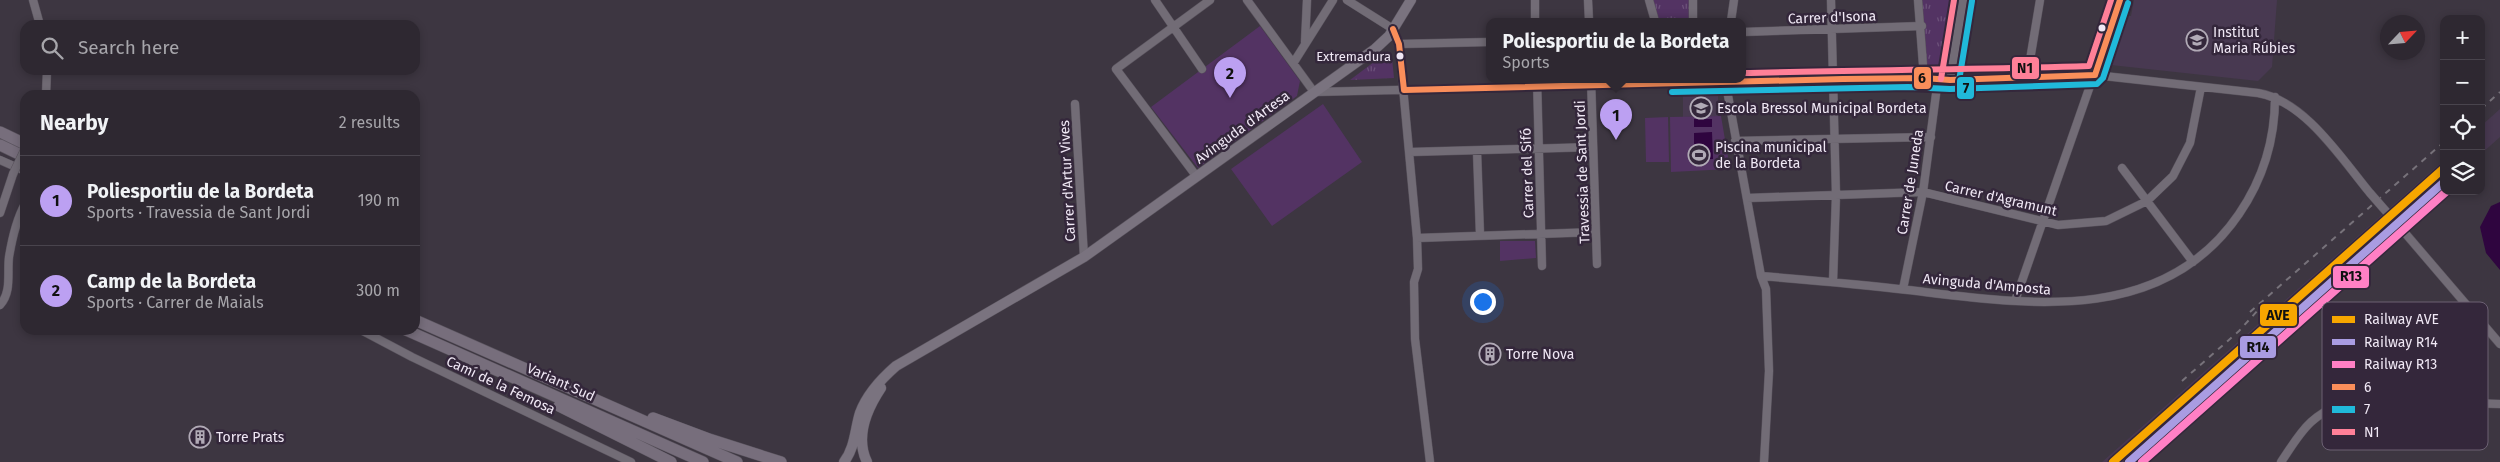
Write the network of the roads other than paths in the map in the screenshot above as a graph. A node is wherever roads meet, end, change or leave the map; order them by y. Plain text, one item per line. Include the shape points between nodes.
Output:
1 (33, 0) edge
2 (1154, 0) edge
3 (1210, 0) edge
4 (1247, 0) edge
5 (1307, 0) edge
6 (1333, 0) edge
7 (1347, 0) edge
8 (1411, 0) edge
9 (1534, 0) edge
10 (1588, 0) edge
11 (1649, 0) edge
12 (1693, 0) edge
13 (1734, 0) edge
14 (1831, 0) edge
15 (1918, 0) edge
16 (1963, 0) edge
17 (2040, 0) edge
18 (2120, 0) edge
19 (1535, 18) edge
20 (1588, 18) edge
21 (1654, 18) edge
22 (1693, 18) edge
23 (1731, 18) edge
24 (39, 20) edge
25 (1922, 26) junction
26 (1173, 27) junction
27 (1393, 29) junction
28 (1832, 30) junction
29 (1746, 32) edge
30 (1486, 42) edge
31 (1305, 44) junction
32 (1400, 44) junction
33 (1294, 62) junction
34 (1202, 69) dead end
35 (48, 75) edge
36 (2095, 75) junction
37 (1337, 76) junction
38 (1924, 78) junction
39 (2027, 78) junction
40 (1834, 79) junction
41 (1938, 79) junction
42 (1950, 80) junction
43 (1746, 81) edge
44 (1537, 83) edge
45 (1591, 83) edge
46 (1725, 83) edge
47 (2201, 87) junction
48 (46, 90) edge
49 (1404, 90) junction
50 (1346, 91) junction
51 (1314, 92) junction
52 (2275, 97) junction
53 (1075, 104) dead end
54 (0, 132) edge
55 (1931, 137) junction
56 (1834, 140) junction
57 (1735, 141) junction
58 (20, 142) edge
59 (0, 145) edge
60 (1593, 147) junction
61 (1539, 149) junction
62 (1477, 150) junction
63 (1410, 152) junction
64 (20, 155) edge
65 (20, 159) edge
66 (0, 160) edge
67 (2122, 168) dead end
68 (20, 169) edge
69 (1197, 176) junction
70 (1923, 192) junction
71 (1836, 194) junction
72 (1747, 198) junction
73 (2147, 201) junction
74 (0, 213) edge
75 (20, 213) edge
76 (2042, 222) junction
77 (1596, 232) junction
78 (1542, 234) junction
79 (1480, 235) junction
80 (1417, 238) junction
81 (1079, 259) junction
82 (2193, 262) junction
83 (1597, 264) dead end
84 (1542, 266) dead end
85 (1761, 276) junction
86 (1833, 282) junction
87 (1903, 289) junction
88 (2015, 301) junction
89 (2464, 302) edge
90 (0, 303) edge
91 (420, 322) edge
92 (2488, 330) edge
93 (370, 335) edge
94 (413, 335) edge
95 (417, 335) edge
96 (2500, 344) edge
97 (476, 347) junction
98 (902, 364) junction
99 (872, 391) junction
100 (2322, 414) edge
101 (862, 435) junction
102 (631, 462) edge
103 (671, 462) edge
104 (704, 462) edge
105 (737, 462) edge
106 (781, 462) edge
107 (844, 462) edge
108 (867, 462) edge
109 (1430, 462) edge
110 (1764, 462) edge
111 (2281, 462) edge

1 - 24 street
2 - 26 street
3 - 26 street
4 - 33 street
5 - 31 street
6 - 31 street
7 - 27 street
8 - 27 main road, Avinguda d'Artesa
9 - 19 street
10 - 20 street
11 - 21 street
12 - 22 street
13 - 23 street
14 - 28 street
15 - 25 street
16 - 42 street
17 - 39 street
18 - 36 street
25 - 28 street, Carrer d'Isona
25 - 38 street
26 - 34 street
26 - 69 street via 1116,69
27 - 32 street
27 - 37 main road, Avinguda d'Artesa via 1379,45
28 - 29 street, Carrer d'Isona
28 - 40 street
30 - 32 street
31 - 33 street
32 - 49 street
33 - 51 street
35 - 48 street
36 - 39 street
36 - 47 street
36 - 76 street
37 - 50 street
37 - 51 main road, Avinguda d'Artesa
38 - 40 street
38 - 41 street
39 - 42 street
40 - 43 street
40 - 56 street
41 - 42 street
41 - 55 street, Carrer de Juneda
44 - 49 street
44 - 61 street, Carrer del Sifó
45 - 60 street, Travessia de Sant Jordi
46 - 57 street
47 - 52 street
47 - 73 street, Carrer d'Agramunt via 2196,124 2182,162 2173,176
49 - 50 street
49 - 63 street
50 - 51 street
51 - 69 main road, Avinguda d'Artesa
52 - 82 street, Avinguda d'Amposta via 2269,149 2251,195 2223,234
52 - 89 street, bridge via 2304,116
53 - 81 street, Carrer d'Artur Vives
54 - 58 highway
55 - 56 street
55 - 70 street, Carrer de Juneda
56 - 57 street
56 - 71 street
57 - 72 street
59 - 64 highway
60 - 61 street
60 - 77 street, Travessia de Sant Jordi
61 - 62 street
61 - 78 street, Carrer del Sifó
62 - 63 street
62 - 79 street
63 - 80 street
65 - 74 street, bridge
66 - 68 street
67 - 73 street
69 - 81 main road, Avinguda d'Artesa
70 - 71 street, Carrer d'Agramunt
70 - 76 street, Carrer d'Agramunt
70 - 87 street, Carrer de Juneda
71 - 72 street, Carrer d'Agramunt
71 - 86 street
72 - 85 street
73 - 76 street, Carrer d'Agramunt via 2097,223 2058,225
73 - 82 street
75 - 90 street via 9,258 8,290
76 - 88 street
77 - 78 street
77 - 83 street, Travessia de Sant Jordi
78 - 79 street
78 - 84 street, Carrer del Sifó
79 - 80 street
80 - 109 street via 1415,339
81 - 98 main road, Avinguda d'Artesa
82 - 88 street, Avinguda d'Amposta via 2166,279 2125,294 2069,302
85 - 86 street, Avinguda d'Amposta
85 - 110 street via 1766,289 1769,371
86 - 87 street, Avinguda d'Amposta
87 - 88 street, Avinguda d'Amposta
91 - 97 highway
92 - 96 street, bridge
93 - 102 street, Camí de la Femosa
94 - 103 highway via 425,344
95 - 104 highway, Variant Sud
97 - 105 highway, Variant Sud
97 - 106 highway via 486,346 667,423
98 - 99 main road, Avinguda d'Artesa via 887,373
98 - 101 main road via 875,399
99 - 101 main road via 862,420
99 - 107 main road via 861,412
100 - 111 street via 2306,428
101 - 108 main road

